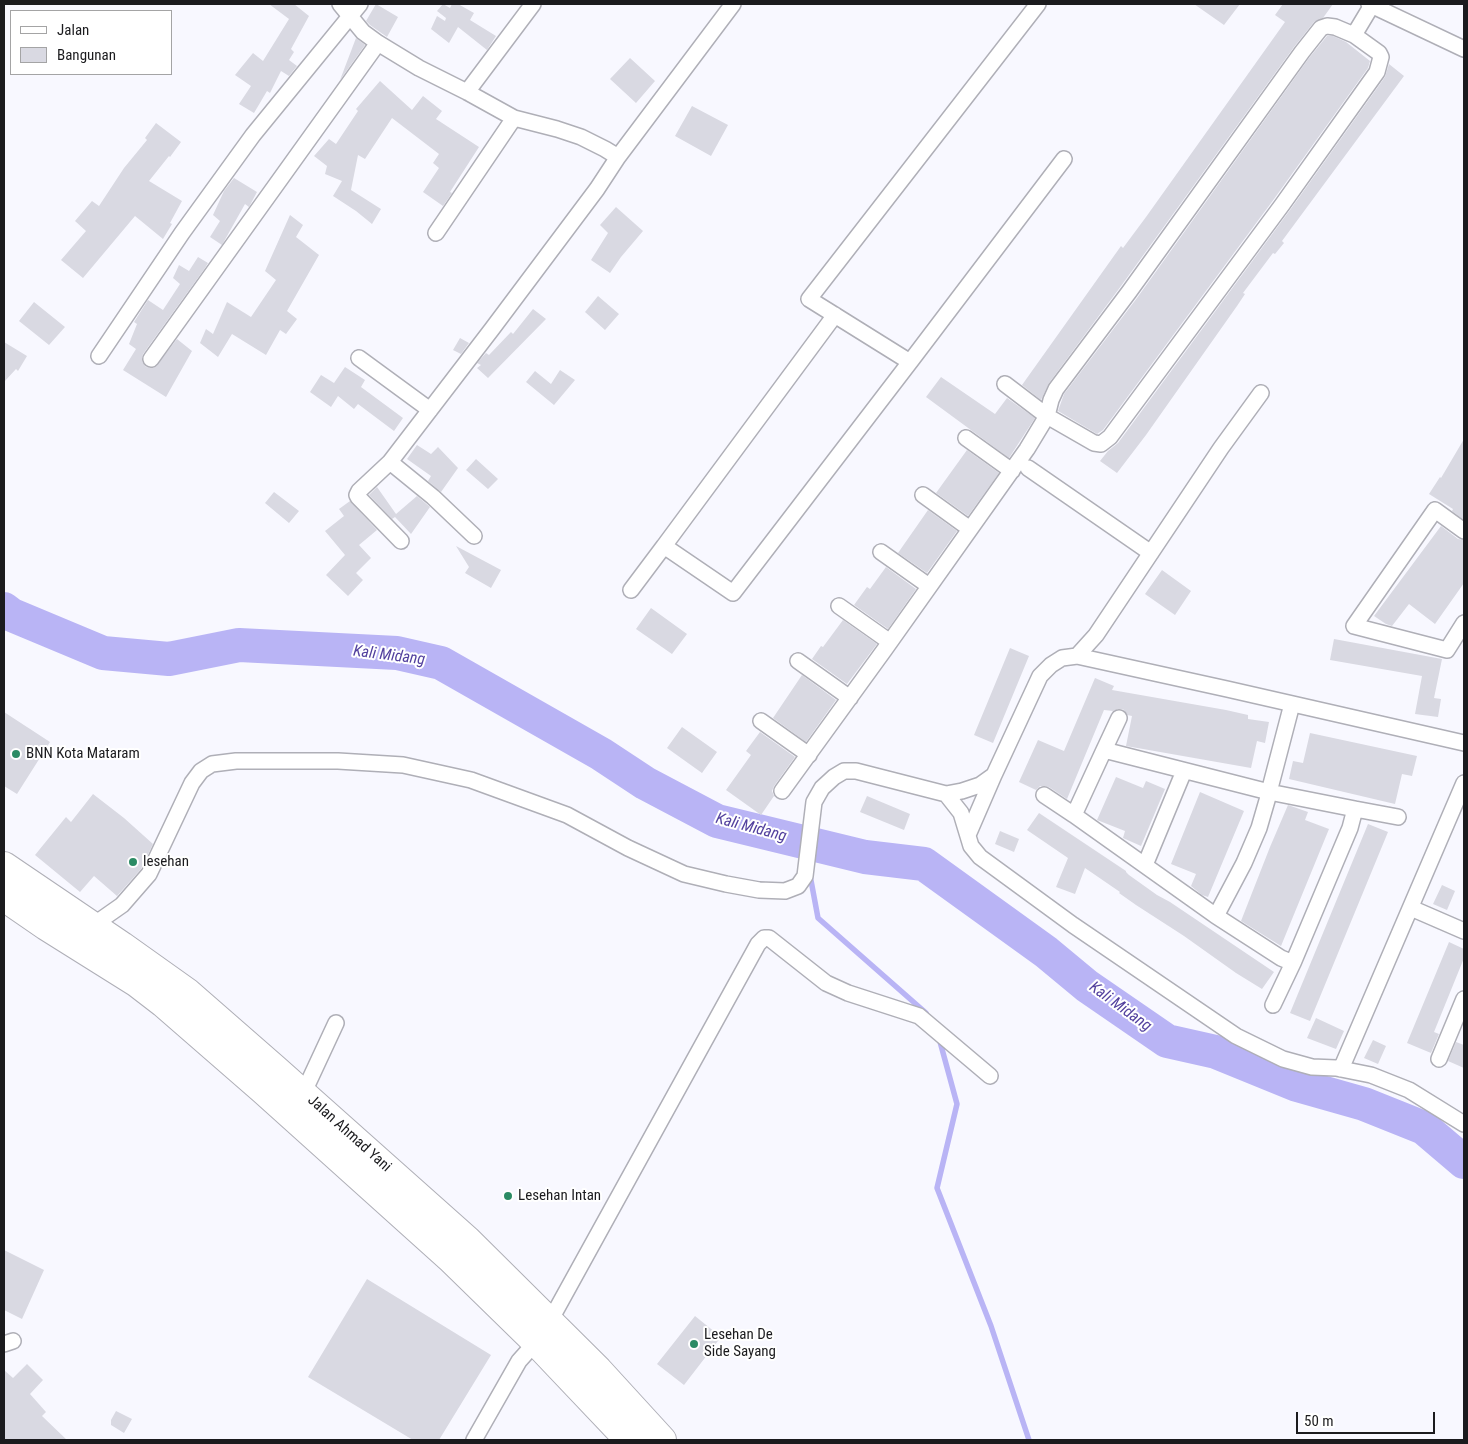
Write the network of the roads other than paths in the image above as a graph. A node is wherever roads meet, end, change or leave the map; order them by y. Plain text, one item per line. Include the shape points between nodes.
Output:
1 (340, 4) edge
2 (533, 4) edge
3 (733, 4) edge
4 (1038, 4) edge
5 (1371, 4) edge
6 (355, 10) edge
7 (1354, 35) junction
8 (378, 44) junction
9 (1464, 49) edge
10 (467, 92) junction
11 (514, 118) junction
12 (618, 157) junction
13 (1064, 159) dead end
14 (436, 233) dead end
15 (835, 315) junction
16 (99, 356) dead end
17 (358, 358) dead end
18 (151, 359) dead end
19 (910, 362) junction
20 (1005, 384) dead end
21 (1260, 393) dead end
22 (430, 410) junction
23 (1047, 416) junction
24 (966, 438) dead end
25 (390, 462) junction
26 (1028, 468) dead end
27 (1012, 471) junction
28 (923, 495) dead end
29 (970, 529) junction
30 (1464, 531) edge
31 (474, 536) dead end
32 (400, 541) dead end
33 (664, 546) junction
34 (881, 552) dead end
35 (1151, 554) junction
36 (930, 586) junction
37 (631, 590) dead end
38 (840, 606) dead end
39 (1464, 623) edge
40 (890, 642) junction
41 (1077, 656) junction
42 (798, 661) dead end
43 (850, 698) junction
44 (1292, 704) junction
45 (1119, 718) dead end
46 (761, 721) dead end
47 (1464, 743) edge
48 (1104, 750) junction
49 (808, 755) junction
50 (1184, 771) junction
51 (994, 775) junction
52 (1464, 783) edge
53 (782, 790) dead end
54 (1269, 792) junction
55 (946, 794) junction
56 (1044, 795) dead end
57 (1355, 809) junction
58 (1074, 815) junction
59 (1398, 817) dead end
60 (968, 835) junction
61 (1145, 865) junction
62 (4, 866) edge
63 (4, 897) edge
64 (1411, 908) junction
65 (1216, 916) junction
66 (92, 926) junction
67 (1464, 931) edge
68 (1293, 963) junction
69 (1464, 999) edge
70 (1273, 1004) dead end
71 (336, 1023) dead end
72 (1459, 1023) edge
73 (1439, 1059) dead end
74 (1341, 1069) junction
75 (990, 1076) dead end
76 (303, 1094) junction
77 (1464, 1124) edge
78 (459, 1249) junction
79 (543, 1331) junction
80 (474, 1440) edge
81 (629, 1440) edge
82 (662, 1440) edge

1 - 6 street
2 - 10 street
3 - 12 street
4 - 15 street via 809,299
5 - 7 street
5 - 9 street
6 - 8 street via 354,23
6 - 16 street via 253,135
7 - 23 street via 1327,26 1316,33 1056,389
7 - 23 street via 1379,52 1381,58 1377,72 1110,437 1098,445
8 - 10 street
8 - 18 street
10 - 11 street
11 - 12 street via 576,136
11 - 14 street
12 - 22 street
13 - 19 street
15 - 19 street
15 - 33 street
17 - 22 street
19 - 33 street via 733,594
20 - 23 street
21 - 35 street
22 - 25 street
23 - 27 street
24 - 27 street
25 - 31 street via 433,496
25 - 32 street via 357,495
26 - 35 street
27 - 29 street
28 - 29 street
29 - 36 street
30 - 39 street via 1436,510 1354,626 1447,650
33 - 37 street
34 - 36 street
35 - 41 street via 1096,636
36 - 40 street
38 - 40 street
40 - 43 street
41 - 44 street
41 - 51 street via 1062,658 1040,676
42 - 43 street
43 - 49 street
44 - 47 street
44 - 54 street
45 - 48 street
46 - 49 street
48 - 50 street
48 - 58 street
49 - 53 street
50 - 54 street
50 - 61 street
51 - 55 street via 980,785
51 - 60 street
52 - 64 street
54 - 57 street
54 - 65 street via 1259,828
55 - 60 street via 961,813
55 - 66 street via 856,771 844,771 834,776 814,802 805,876 798,886 785,891 751,889 684,874 567,815 471,780 403,765 338,761 212,764 201,771 192,783 150,874 122,904
56 - 58 street
57 - 59 street
57 - 68 street
58 - 61 street
60 - 74 street via 971,846 980,857 1236,1036 1283,1059 1312,1067
61 - 65 street
62 - 66 highway, Jalan Ahmad Yani
63 - 78 highway via 163,1003 270,1096
64 - 67 street
64 - 74 street
65 - 68 street
66 - 76 highway, Jalan Ahmad Yani via 188,993
68 - 70 street
69 - 72 street
71 - 76 street
72 - 73 street
74 - 77 street via 1370,1075 1409,1090
75 - 79 street via 919,1016 826,983 769,938 764,938
76 - 78 highway, Jalan Ahmad Yani
78 - 79 highway, Jalan Ahmad Yani
79 - 80 street via 520,1361
79 - 81 highway
79 - 82 highway, Jalan Ahmad Yani via 598,1370

